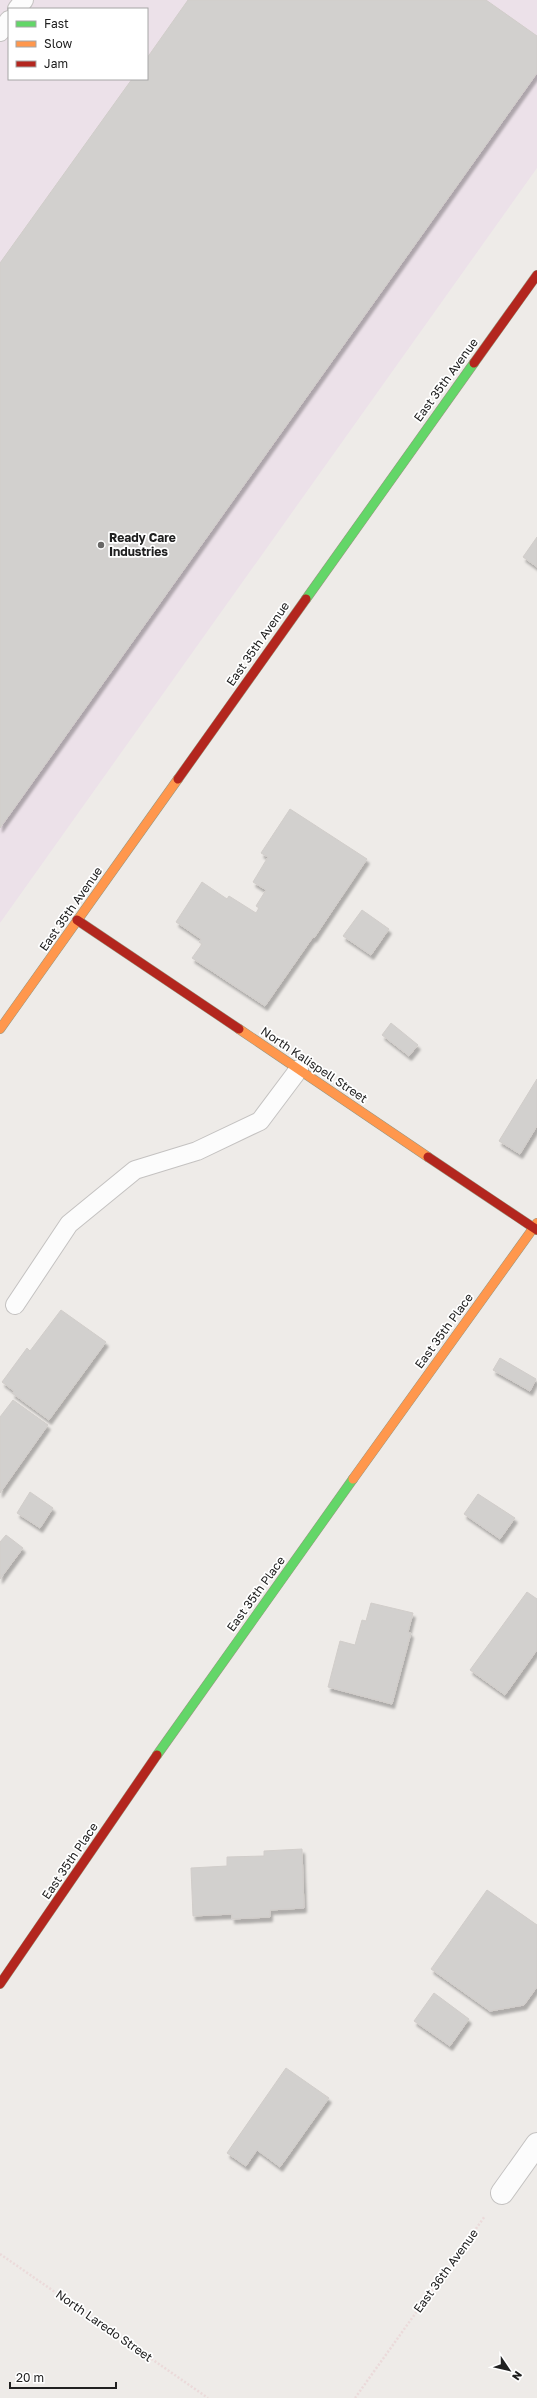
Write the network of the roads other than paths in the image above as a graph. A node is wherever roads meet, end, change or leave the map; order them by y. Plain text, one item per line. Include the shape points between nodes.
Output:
1 (24, 0) edge
2 (18, 8) edge
3 (8, 21) edge
4 (0, 32) edge
5 (537, 274) edge
6 (77, 920) junction
7 (0, 1029) edge
8 (299, 1069) junction
9 (536, 1227) edge
10 (15, 1305) dead end
11 (0, 1984) edge
12 (537, 2144) edge
13 (502, 2193) road end

1 - 2 lane
3 - 4 lane
5 - 6 street, East 35th Avenue
6 - 7 street, East 35th Avenue
6 - 8 street, North Kalispell Street
8 - 9 street, North Kalispell Street
8 - 10 lane via 260,1121 197,1151 135,1170 69,1224
9 - 11 street, East 35th Place via 213,1674
12 - 13 street

